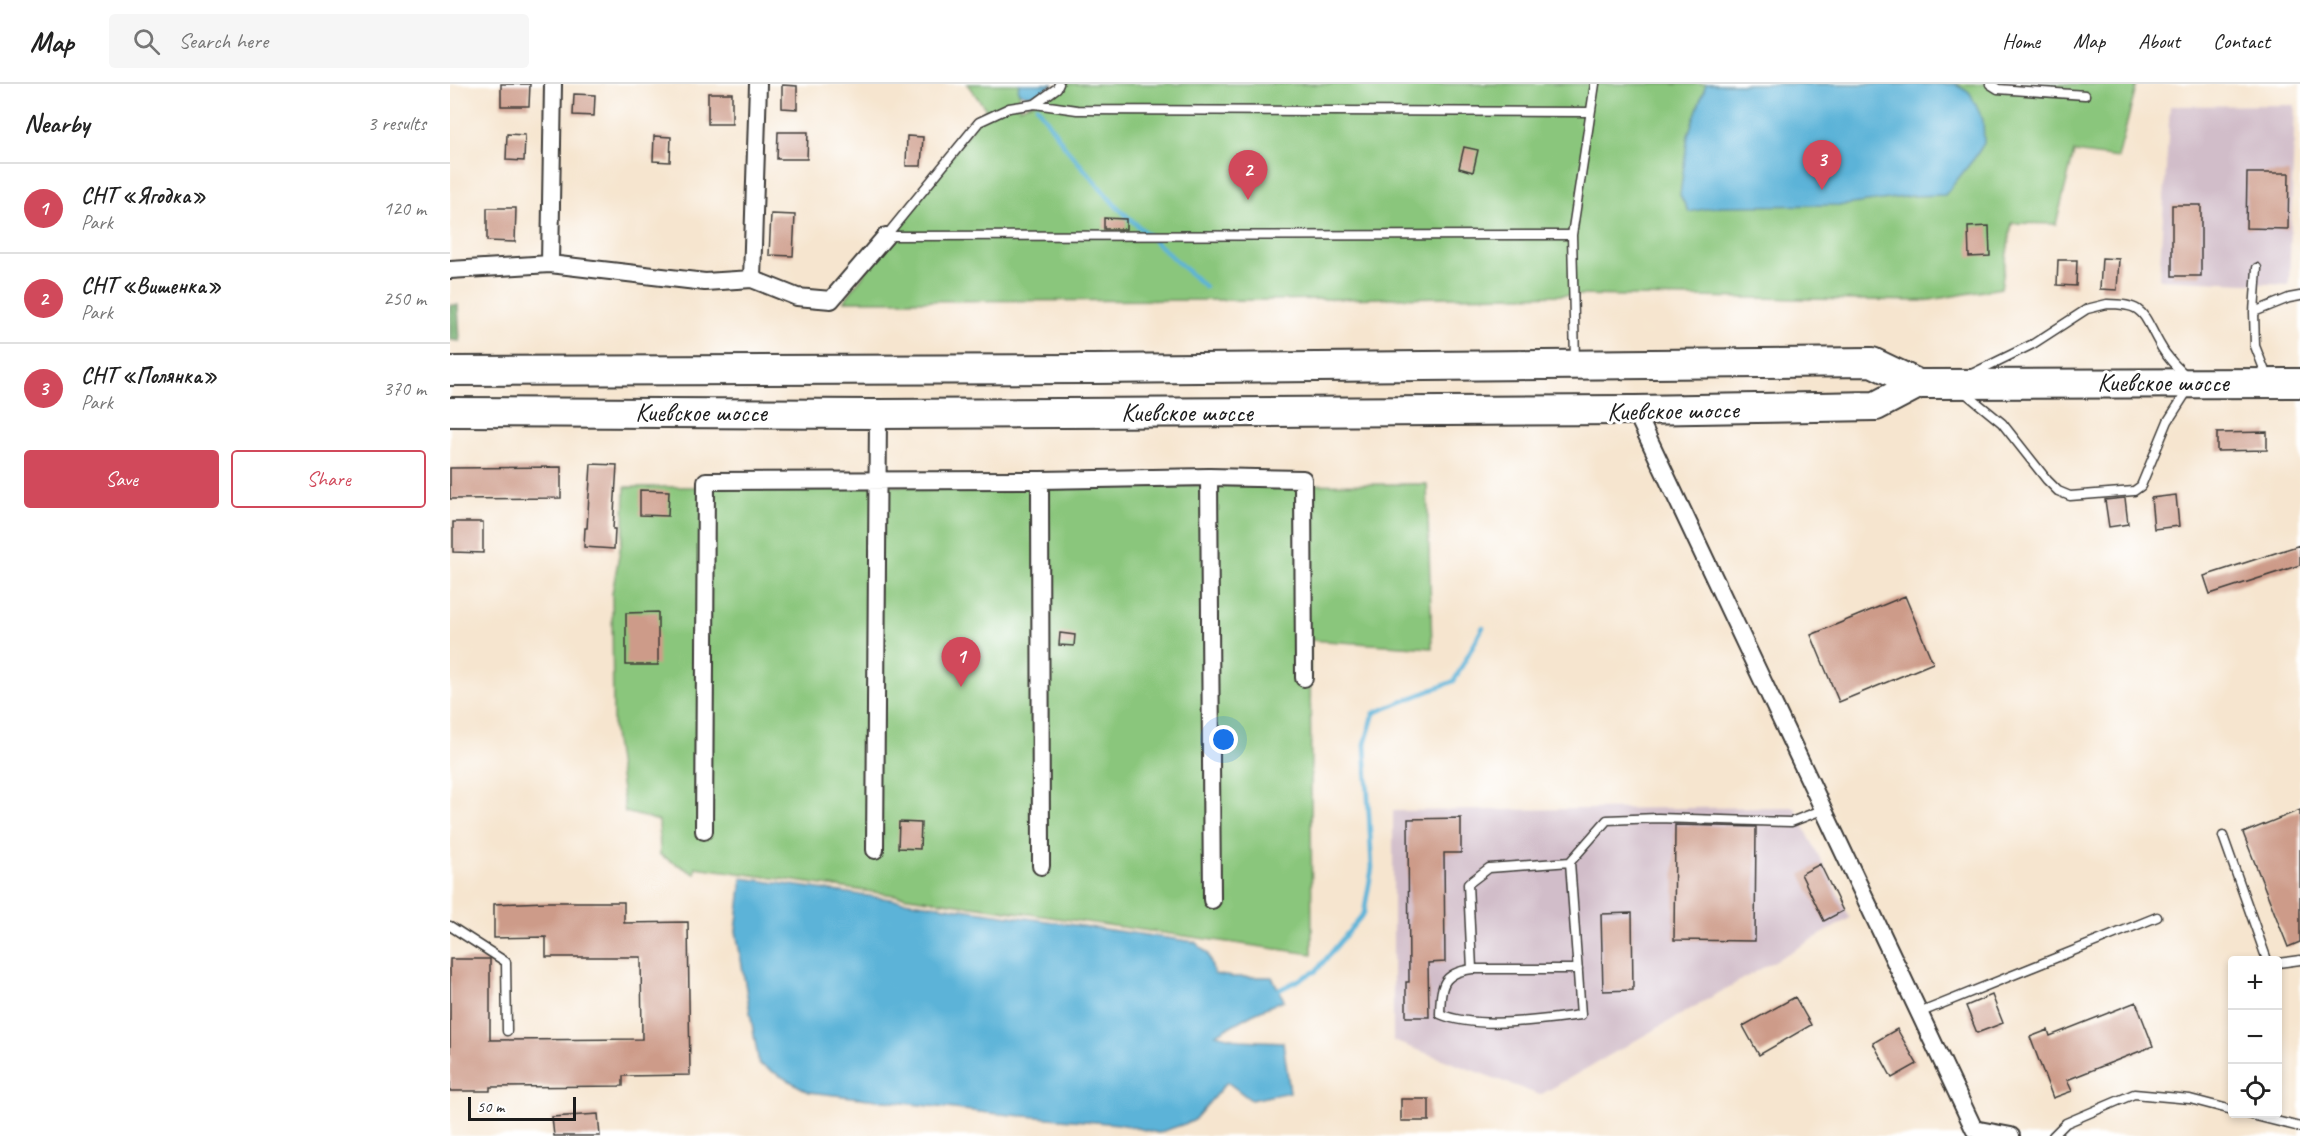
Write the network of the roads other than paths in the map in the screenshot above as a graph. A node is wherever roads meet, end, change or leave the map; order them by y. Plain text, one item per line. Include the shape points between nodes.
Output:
1 (553, 84) edge
2 (758, 84) edge
3 (1059, 84) edge
4 (1595, 84) edge
5 (1990, 84) edge
6 (2085, 95) dead end
7 (1035, 104) junction
8 (1590, 112) junction
9 (1572, 235) junction
10 (886, 236) junction
11 (550, 264) junction
12 (2257, 268) dead end
13 (450, 270) edge
14 (752, 279) junction
15 (2300, 296) edge
16 (2254, 312) junction
17 (1575, 365) junction
18 (450, 371) edge
19 (2193, 382) junction
20 (2269, 382) junction
21 (2300, 382) edge
22 (1953, 383) junction
23 (1918, 384) junction
24 (1635, 410) junction
25 (450, 412) edge
26 (878, 414) junction
27 (1209, 477) junction
28 (877, 479) junction
29 (1040, 480) junction
30 (1304, 678) dead end
31 (1822, 810) junction
32 (704, 831) dead end
33 (2223, 836) dead end
34 (875, 850) dead end
35 (1570, 862) junction
36 (1041, 866) dead end
37 (1212, 900) dead end
38 (2157, 917) dead end
39 (450, 926) edge
40 (2266, 956) edge
41 (2300, 960) edge
42 (2282, 962) edge
43 (1472, 969) junction
44 (1578, 969) junction
45 (1918, 1013) junction
46 (507, 1031) dead end
47 (2228, 1109) edge
48 (2266, 1118) edge
49 (2300, 1127) edge
50 (2011, 1136) edge
51 (2053, 1136) edge

1 - 11 street
2 - 14 street
3 - 7 lane
4 - 8 lane
5 - 6 lane via 1998,89
7 - 8 lane via 1077,110
7 - 10 lane via 1009,108 979,122
8 - 9 lane
9 - 10 lane
9 - 17 lane
10 - 14 street via 831,300 796,297
11 - 13 street
11 - 14 street via 705,282
12 - 16 lane
15 - 16 lane
16 - 20 lane via 2255,346
17 - 18 highway, Киевское шоссе
17 - 23 highway, Киевское шоссе via 1872,362
19 - 20 highway, Киевское шоссе
19 - 22 highway, Киевское шоссе
19 - 22 lane via 2171,361 2138,309 2126,304 2107,304 2087,309 2033,344
19 - 22 lane via 2168,421 2141,486 2134,491 2070,496 2047,480 2002,423
20 - 21 highway, Киевское шоссе
22 - 23 highway, Киевское шоссе
23 - 24 highway, Киевское шоссе via 1876,406
24 - 26 highway, Киевское шоссе
24 - 31 street
25 - 26 highway, Киевское шоссе
26 - 28 street
27 - 29 street
27 - 30 street via 1303,479
27 - 37 street
28 - 29 street
28 - 32 street via 706,482
28 - 34 street
29 - 36 street
31 - 35 lane via 1791,822 1607,820
31 - 45 street
33 - 40 lane
35 - 43 lane via 1489,868 1468,884
35 - 44 lane
38 - 45 lane
39 - 46 lane via 506,962
41 - 42 lane
43 - 44 lane
43 - 44 lane via 1460,970 1446,979 1441,989 1440,1014 1493,1023 1581,1015
45 - 50 street via 1974,1129
47 - 51 lane via 2190,1099 2134,1094 2066,1123
48 - 49 lane

